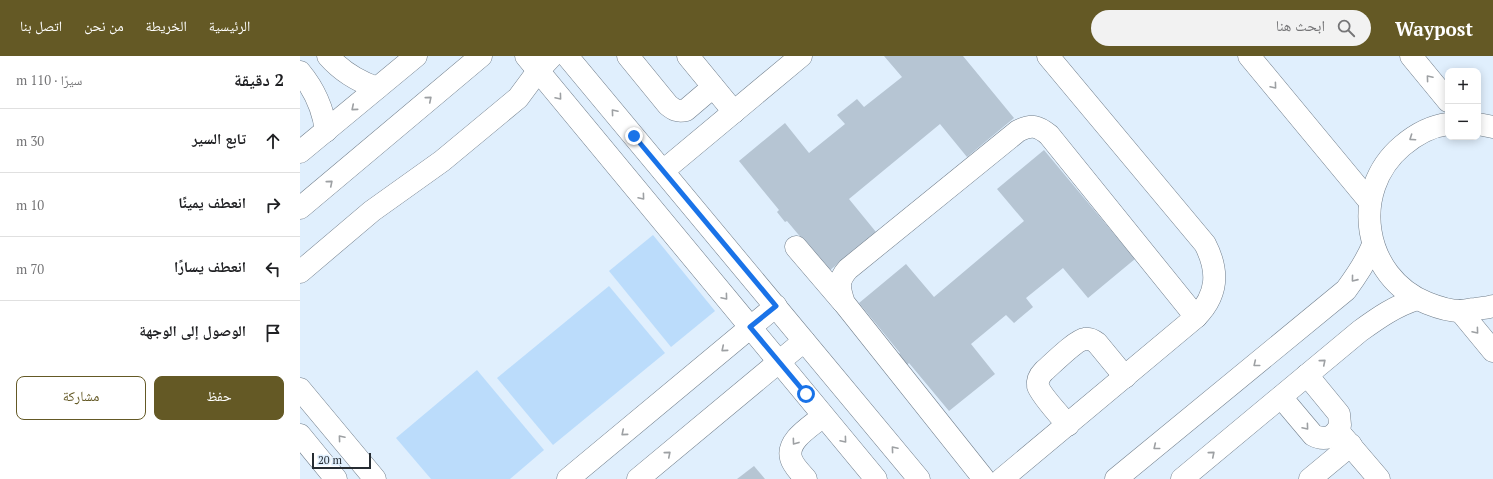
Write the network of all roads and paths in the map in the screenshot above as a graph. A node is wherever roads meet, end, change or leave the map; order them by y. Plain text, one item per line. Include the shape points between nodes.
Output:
1 (328, 56) edge
2 (416, 56) edge
3 (481, 56) edge
4 (567, 56) edge
5 (628, 56) edge
6 (688, 56) edge
7 (801, 56) edge
8 (1048, 56) edge
9 (1249, 56) edge
10 (1410, 56) edge
11 (539, 61) edge
12 (300, 72) edge
13 (713, 87) junction
14 (377, 88) junction
15 (1445, 97) edge
16 (734, 112) junction
17 (1445, 124) edge
18 (1481, 125) edge
19 (1493, 127) edge
20 (326, 131) junction
21 (300, 152) edge
22 (663, 171) junction
23 (1370, 202) junction
24 (300, 208) edge
25 (1373, 245) junction
26 (796, 247) dead end
27 (300, 272) edge
28 (1417, 299) junction
29 (844, 303) junction
30 (776, 306) junction
31 (1493, 306) edge
32 (1460, 311) junction
33 (1196, 318) junction
34 (750, 327) junction
35 (804, 341) junction
36 (1493, 350) edge
37 (779, 362) junction
38 (1307, 376) junction
39 (1125, 377) junction
40 (300, 388) edge
41 (1282, 397) junction
42 (824, 416) junction
43 (1068, 425) junction
44 (300, 435) edge
45 (1344, 438) junction
46 (336, 479) edge
47 (375, 479) edge
48 (568, 479) edge
49 (638, 479) edge
50 (806, 479) edge
51 (876, 479) edge
52 (919, 479) edge
53 (984, 479) edge
54 (1002, 479) edge
55 (1118, 479) edge
56 (1182, 479) edge
57 (1310, 479) edge
58 (1379, 479) edge

1 - 14 street via 350,76
2 - 14 street
24 -> 3 street
22 -> 4 street
5 - 13 street via 676,111 686,110
6 - 13 street
7 - 16 street
8 - 33 street via 1205,244 1213,262 1214,283 1208,302
9 -> 23 street
15 -> 10 street
11 - 27 street via 518,98 442,161 372,210
11 -> 34 street
12 - 20 street via 320,103
13 - 16 street
14 -> 20 street
16 - 22 street
17 -> 23 street via 1414,136 1393,154 1378,176
18 - 19 street
20 - 21 street
22 - 30 street
23 - 25 street via 1369,224
25 - 28 street via 1383,267 1398,285
25 -> 55 street via 1367,261 1346,290
26 - 29 street
28 - 32 street via 1438,307
38 -> 28 street via 1383,314
29 - 33 street via 840,283 848,269 1018,130 1034,126 1049,135
29 - 53 street
30 - 34 street
30 - 35 street
31 - 32 street
32 -> 36 street
33 - 39 street
34 - 37 street
34 -> 48 street
35 - 37 street
52 -> 35 street
37 - 42 street
49 -> 37 street
38 - 41 street
38 - 45 street via 1339,414
39 - 43 street
39 - 43 street via 1097,342 1084,339 1076,343 1041,374 1038,382 1040,390
47 -> 40 street
41 -> 45 street via 1312,435 1323,439
56 -> 41 street
42 -> 50 street via 796,440 791,448 793,462
42 -> 51 street
43 - 54 street
44 - 46 street
45 - 57 street
45 - 58 street

